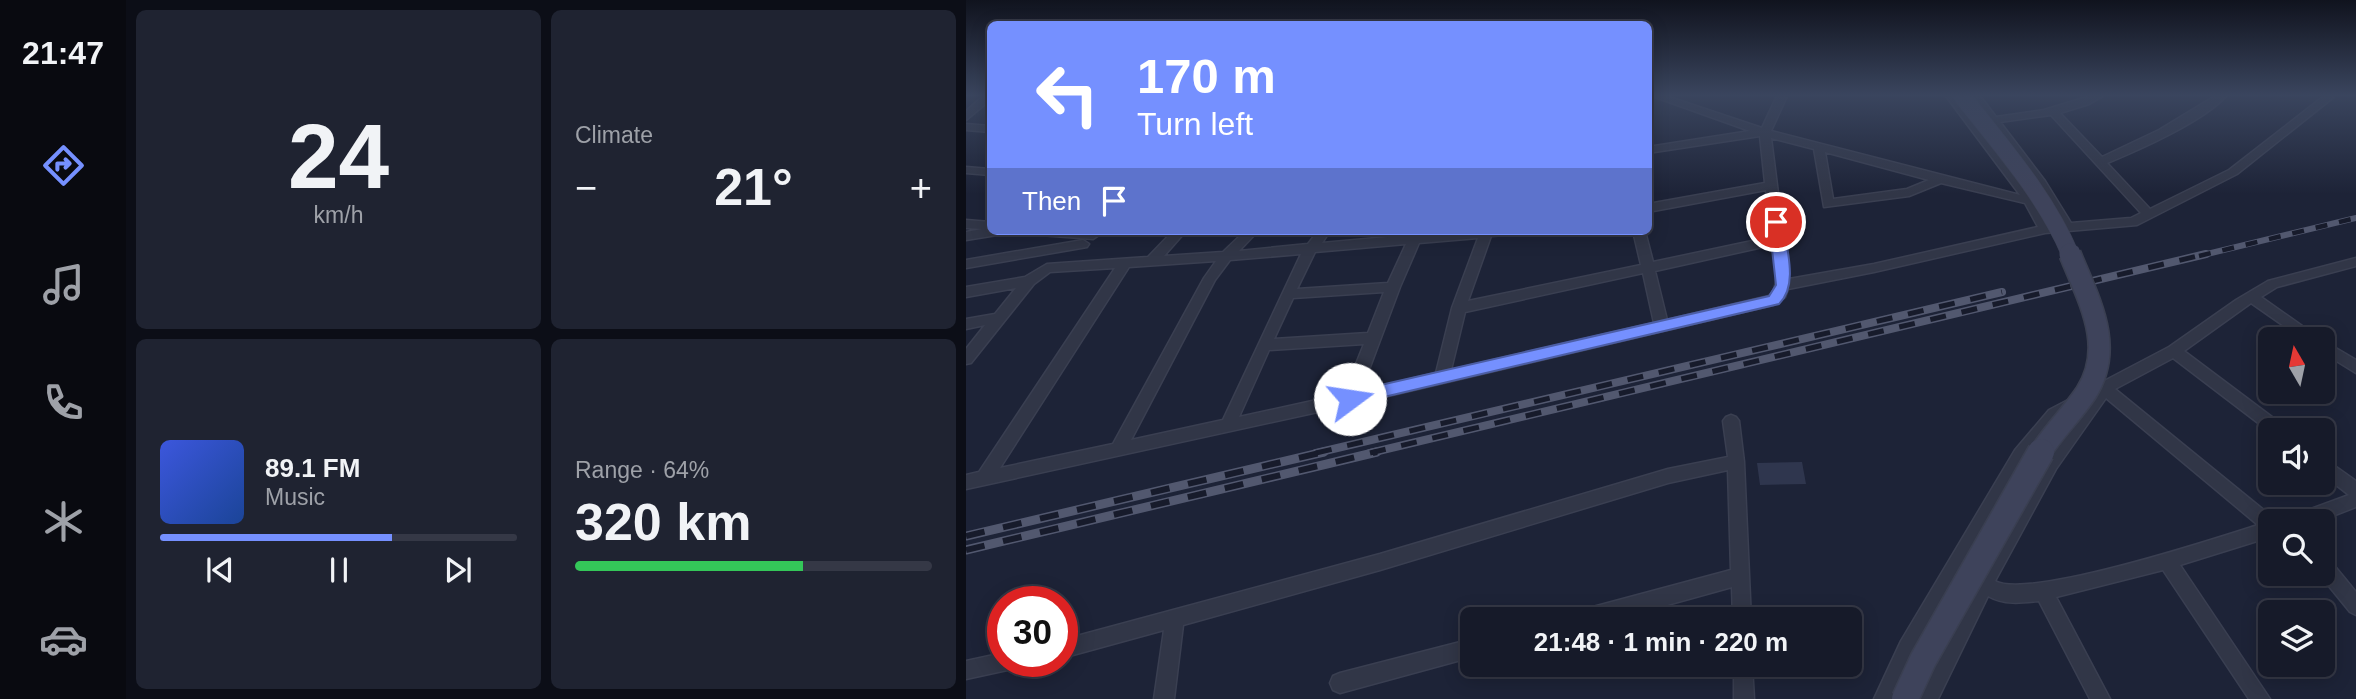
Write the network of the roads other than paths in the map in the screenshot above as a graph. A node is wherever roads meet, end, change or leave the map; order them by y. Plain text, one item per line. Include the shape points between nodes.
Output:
1 (1753, 129) edge
2 (1767, 129) edge
3 (1975, 129) edge
4 (1988, 129) edge
5 (2000, 129) edge
6 (2070, 129) edge
7 (2169, 129) edge
8 (2288, 129) edge
9 (1765, 133) junction
10 (1819, 146) junction
11 (1652, 149) edge
12 (2101, 161) junction
13 (966, 170) edge
14 (987, 172) edge
15 (1940, 178) junction
16 (1772, 185) junction
17 (2052, 199) junction
18 (2030, 201) junction
19 (1652, 207) edge
20 (2149, 215) junction
21 (966, 223) edge
22 (987, 226) edge
23 (2068, 228) junction
24 (2045, 229) junction
25 (987, 233) edge
26 (1176, 235) edge
27 (1248, 235) edge
28 (1321, 235) edge
29 (1417, 235) edge
30 (1485, 235) edge
31 (1640, 235) edge
32 (966, 236) edge
33 (1091, 237) edge
34 (1777, 240) junction
35 (1311, 248) junction
36 (1226, 256) junction
37 (1151, 262) junction
38 (2356, 262) edge
39 (1125, 263) junction
40 (966, 264) edge
41 (1060, 266) junction
42 (1647, 267) junction
43 (1028, 281) junction
44 (1783, 285) junction
45 (1393, 287) junction
46 (966, 292) edge
47 (1287, 294) junction
48 (2251, 297) junction
49 (1459, 308) junction
50 (998, 318) junction
51 (966, 324) edge
52 (1662, 326) junction
53 (2296, 327) edge
54 (1372, 338) junction
55 (1264, 345) junction
56 (2174, 351) junction
57 (2335, 353) edge
58 (966, 358) edge
59 (2355, 365) edge
60 (1442, 377) junction
61 (2105, 389) junction
62 (1350, 399) junction
63 (2263, 418) edge
64 (1731, 421) dead end
65 (1228, 425) junction
66 (1118, 449) junction
67 (1736, 462) junction
68 (2335, 474) edge
69 (985, 477) junction
70 (966, 482) edge
71 (2356, 491) edge
72 (2356, 500) edge
73 (2331, 509) edge
74 (2258, 517) edge
75 (2258, 531) edge
76 (2167, 561) junction
77 (1955, 567) junction
78 (1740, 576) junction
79 (2335, 580) edge
80 (1985, 587) junction
81 (2043, 592) junction
82 (2356, 606) edge
83 (1625, 607) edge
84 (1741, 607) edge
85 (1175, 618) junction
86 (1078, 645) edge
87 (1460, 651) edge
88 (987, 666) edge
89 (966, 670) edge
90 (1895, 675) junction
91 (1743, 677) edge
92 (1340, 683) dead end
93 (1164, 699) edge
94 (1744, 699) edge
95 (1884, 699) edge
96 (1905, 699) edge
97 (1928, 699) edge
98 (2100, 699) edge
99 (2260, 699) edge

1 - 9 street
2 - 9 street
3 - 18 street
4 - 96 street, bridge via 2031,184 2062,236 2094,312 2101,344 2099,359 2087,390 2022,482
5 - 17 street
6 - 12 street
7 - 12 street
8 - 20 street via 2233,172
9 - 10 street
9 - 11 street
9 - 16 street
10 - 15 street
10 - 15 street via 1828,204 1909,192
12 - 20 street
13 - 14 street
15 - 18 street
16 - 19 street
16 - 34 street
17 - 18 street
17 - 23 street
18 - 24 street
20 - 23 street via 2113,226
21 - 22 street
23 - 24 street
24 - 44 street
25 - 32 street
26 - 37 street
27 - 36 street
28 - 35 street
29 - 35 street
29 - 45 street
30 - 49 street
31 - 42 street
33 - 40 street
33 - 41 street
34 - 42 street
34 - 44 street
35 - 36 street
35 - 47 street
36 - 37 street
36 - 66 street
37 - 39 street
38 - 48 street via 2273,284
39 - 41 street
39 - 69 street
41 - 43 street via 1047,268
42 - 49 street
42 - 52 street
43 - 46 street
43 - 50 street
44 - 52 street via 1780,294 1761,305
45 - 47 street
45 - 54 street
47 - 55 street
48 - 53 street
48 - 56 street
49 - 60 street
50 - 51 street
50 - 58 street
52 - 60 street
54 - 55 street
54 - 62 street
55 - 65 street
56 - 61 street
56 - 63 street
57 - 59 street
60 - 62 street
61 - 74 street
61 - 77 street via 2054,414 2039,430
61 - 80 street via 2044,475
62 - 65 street
64 - 67 street
65 - 66 street
66 - 69 street
67 - 78 street
67 - 85 street via 1668,476
68 - 71 street
69 - 70 street
72 - 73 street
75 - 76 street
76 - 81 street
76 - 99 street
77 - 80 street
77 - 90 street
78 - 83 street
78 - 84 street
79 - 82 street
80 - 81 street via 2016,595
80 - 97 street
81 - 98 street
85 - 86 street
85 - 93 street
87 - 92 street
88 - 89 street
90 - 95 street
90 - 97 street
91 - 94 street

